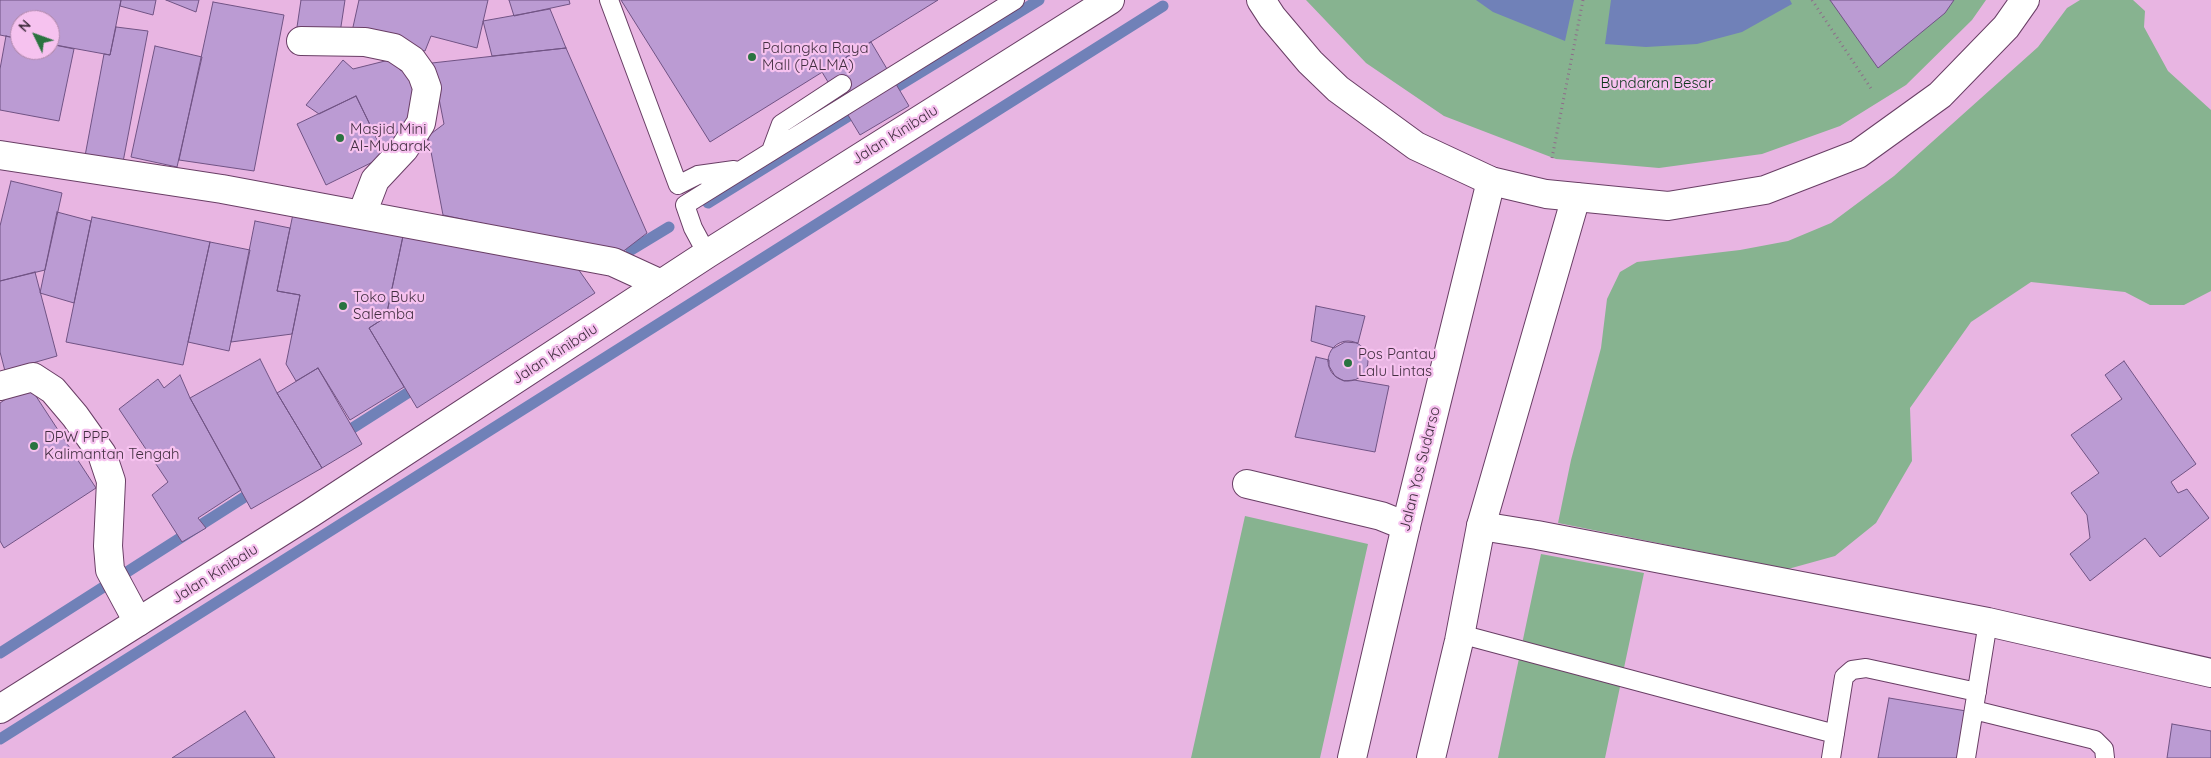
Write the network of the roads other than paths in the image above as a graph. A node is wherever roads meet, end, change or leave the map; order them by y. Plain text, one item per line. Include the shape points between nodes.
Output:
1 (609, 0) edge
2 (1015, 0) edge
3 (1110, 0) edge
4 (1261, 0) edge
5 (2025, 0) edge
6 (301, 41) dead end
7 (842, 84) dead end
8 (771, 151) junction
9 (0, 155) edge
10 (743, 169) junction
11 (1492, 181) junction
12 (1576, 197) junction
13 (362, 214) junction
14 (707, 254) junction
15 (661, 284) junction
16 (0, 386) edge
17 (1248, 484) dead end
18 (1406, 526) junction
19 (1481, 526) junction
20 (138, 622) junction
21 (1988, 622) junction
22 (1460, 634) junction
23 (2211, 673) edge
24 (1977, 692) junction
25 (0, 709) edge
26 (1974, 710) junction
27 (1835, 734) junction
28 (1352, 758) edge
29 (1431, 758) edge
30 (1831, 758) edge
31 (1966, 758) edge
32 (2106, 758) edge

1 - 10 lane via 678,185 698,175
2 - 8 lane
3 - 14 main road, Jalan Kinibalu
4 - 11 main road via 1310,62 1338,89 1416,146
5 - 12 main road via 2006,27 1940,95 1858,154 1765,190 1668,206
6 - 13 main road via 365,42 394,48 412,60 428,88 421,123 404,149 375,180
7 - 8 lane via 781,124
8 - 10 lane
9 - 13 main road
10 - 14 lane via 685,205 692,228
11 - 12 main road via 1546,194
11 - 18 main road, Jalan Yos Sudarso
12 - 19 main road
13 - 15 main road via 613,262
14 - 15 main road, Jalan Kinibalu
15 - 20 main road, Jalan Kinibalu via 312,513
16 - 20 main road via 33,378 52,390 102,454 111,481 110,570
17 - 18 main road via 1381,516
18 - 28 main road, Jalan Yos Sudarso
19 - 21 main road
19 - 22 main road
20 - 25 main road, Jalan Kinibalu
21 - 23 main road
21 - 24 lane
22 - 27 lane
22 - 29 main road
24 - 26 lane
24 - 27 lane via 1866,668 1852,670 1844,677
26 - 31 lane
26 - 32 lane via 2095,740 2104,749
27 - 30 lane

